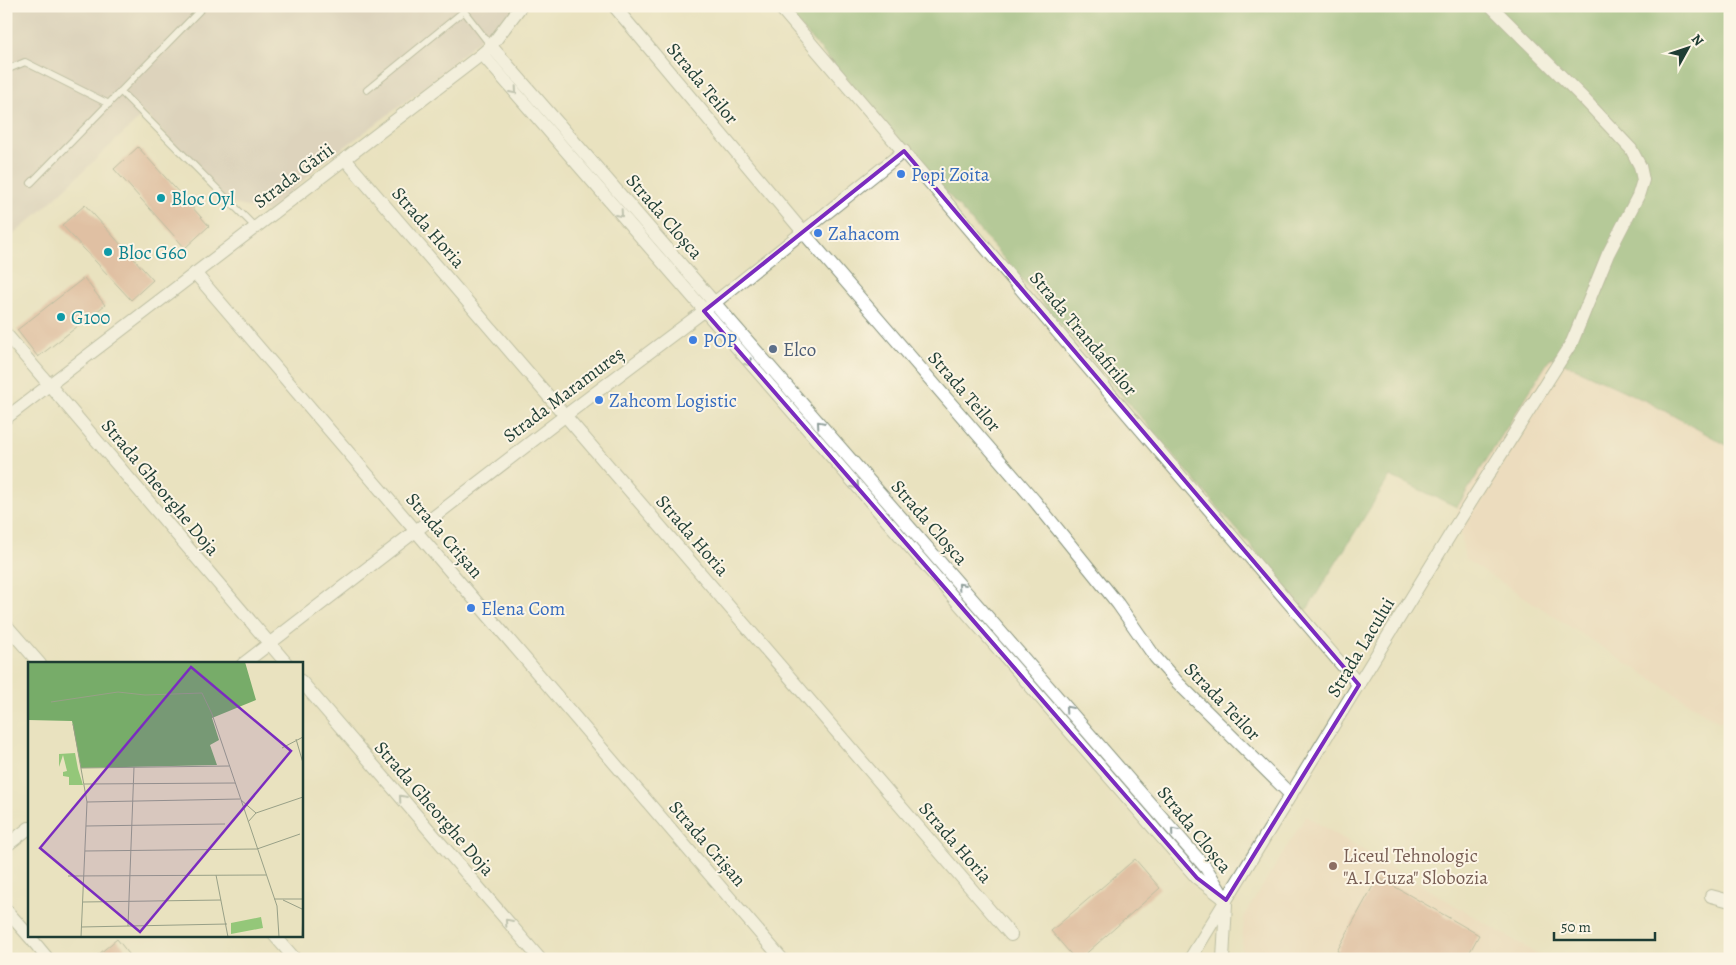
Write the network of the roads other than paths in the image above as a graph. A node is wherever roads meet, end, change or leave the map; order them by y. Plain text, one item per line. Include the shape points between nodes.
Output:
1 (204, 6) edge
2 (614, 6) edge
3 (779, 6) edge
4 (1491, 6) edge
5 (520, 7) edge
6 (462, 9) edge
7 (487, 50) junction
8 (6, 70) edge
9 (367, 90) dead end
10 (121, 92) junction
11 (108, 104) junction
12 (904, 151) junction
13 (345, 159) junction
14 (30, 183) dead end
15 (255, 227) junction
16 (803, 232) junction
17 (195, 273) junction
18 (714, 302) junction
19 (704, 311) junction
20 (6, 334) edge
21 (50, 385) junction
22 (566, 415) junction
23 (6, 418) edge
24 (416, 530) junction
25 (6, 625) edge
26 (269, 644) junction
27 (38, 662) edge
28 (246, 662) edge
29 (285, 662) edge
30 (302, 682) edge
31 (1359, 685) junction
32 (1291, 796) junction
33 (28, 829) edge
34 (6, 846) edge
35 (1711, 896) dead end
36 (1226, 900) junction
37 (1730, 901) edge
38 (6, 910) edge
39 (28, 935) edge
40 (1011, 936) dead end
41 (31, 938) edge
42 (277, 938) edge
43 (48, 959) edge
44 (295, 959) edge
45 (540, 959) edge
46 (782, 959) edge
47 (1190, 959) edge
48 (1223, 959) edge

1 - 10 lane
2 - 16 street, Strada Teilor
3 - 12 street, Strada Trandafirilor
4 - 31 street, Strada Lacului via 1631,149 1643,180 1572,342
5 - 7 street, Strada Gării
6 - 7 lane
6 - 9 lane
7 - 13 street, Strada Gării
7 - 18 street, Strada Cloșca
7 -> 19 street, Strada Cloșca
8 - 11 lane via 25,62
10 - 11 lane
10 - 15 lane
11 - 14 lane
12 - 16 street, Strada Maramureș
12 - 31 street, Strada Trandafirilor
13 - 15 street, Strada Gării
13 - 22 street, Strada Horia
15 - 17 street, Strada Gării
16 - 18 street, Strada Maramureș
16 - 32 street, Strada Teilor via 1034,500 1118,604 1155,657
17 - 21 street, Strada Gării
17 - 24 street, Strada Crișan
18 - 19 street, Strada Maramureș
36 -> 18 street, Strada Cloșca via 1206,868
19 - 22 street, Strada Maramureș
19 -> 36 street, Strada Cloșca via 1197,878
20 - 21 street, Strada Gheorghe Doja
21 - 23 street, Strada Gării
21 - 26 street, Strada Gheorghe Doja
22 - 24 street, Strada Maramureș
22 - 40 street, Strada Horia
24 - 26 street, Strada Maramureș
24 - 46 street, Strada Crișan
25 - 27 street
26 - 28 street, Strada Maramureș
26 - 29 street, Strada Gheorghe Doja
45 -> 30 street, Strada Gheorghe Doja
31 - 32 street, Strada Lacului
32 - 36 street, Strada Lacului
33 - 34 street
35 - 37 street
36 - 47 street, Strada Lacului
36 - 48 street
38 - 39 street
41 - 43 street
42 - 44 street

